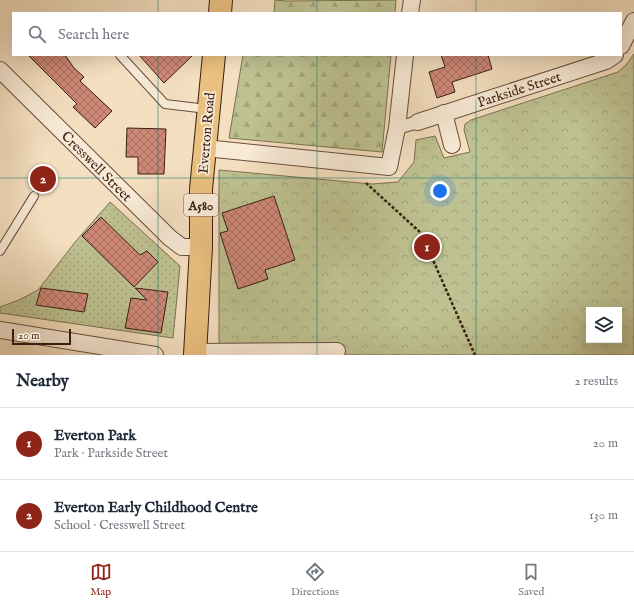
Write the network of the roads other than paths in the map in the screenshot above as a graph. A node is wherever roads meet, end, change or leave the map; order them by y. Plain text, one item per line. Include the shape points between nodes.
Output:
1 (221, 0) edge
2 (412, 0) edge
3 (220, 12) edge
4 (410, 12) edge
5 (634, 21) edge
6 (622, 44) edge
7 (121, 56) edge
8 (214, 56) edge
9 (405, 56) edge
10 (614, 56) edge
11 (0, 70) edge
12 (208, 109) junction
13 (444, 113) junction
14 (418, 122) joint
15 (397, 128) junction
16 (452, 145) dead end
17 (205, 148) junction
18 (34, 196) dead end
19 (201, 247) junction
20 (0, 251) edge
21 (0, 330) edge
22 (337, 351) dead end
23 (195, 354) edge
24 (155, 355) edge

1 - 3 main road
2 - 4 street
5 - 6 street
7 - 12 lane via 165,104
8 - 12 main road, Everton Road / A580
9 - 15 street
10 - 13 street, Parkside Street via 606,61
11 - 19 street, Cresswell Street via 170,238 182,247
12 - 17 main road, Everton Road / A580
13 - 14 street, Parkside Street
13 - 16 street
14 - 15 street, Parkside Street
15 - 17 street via 389,167
17 - 19 main road, Everton Road / A580 via 201,189
18 - 20 lane
19 - 23 main road, Everton Road / A580
21 - 24 street
22 - 23 street

